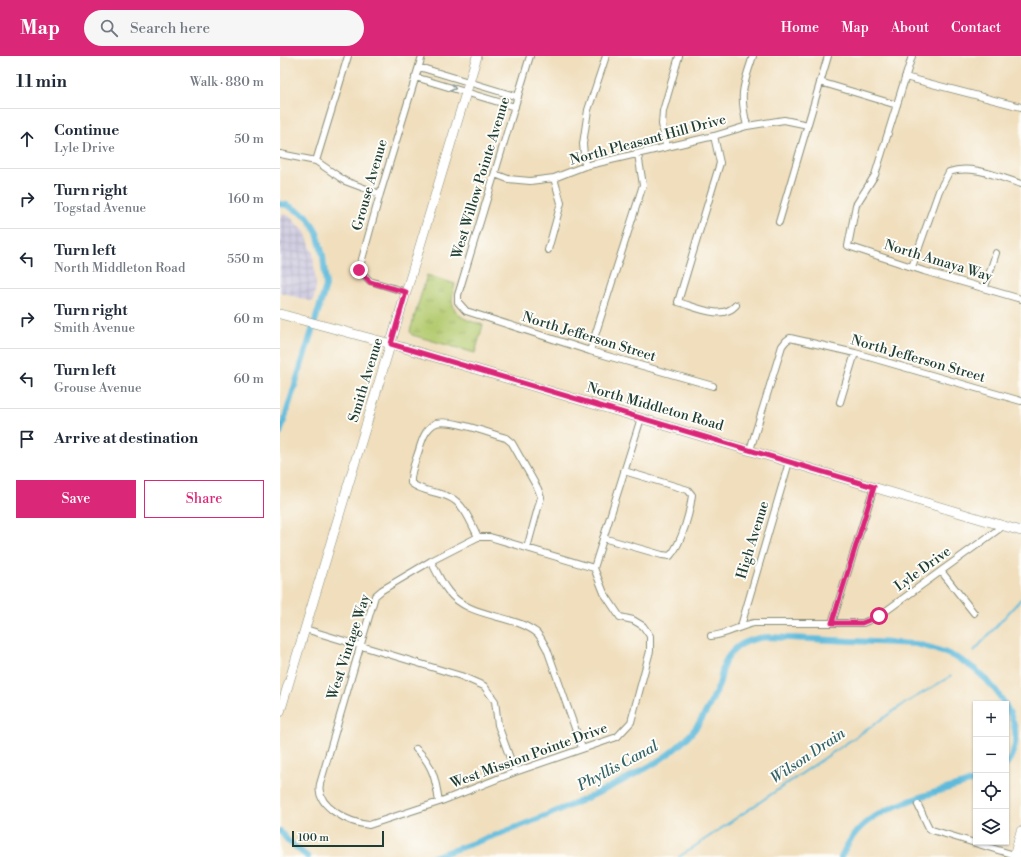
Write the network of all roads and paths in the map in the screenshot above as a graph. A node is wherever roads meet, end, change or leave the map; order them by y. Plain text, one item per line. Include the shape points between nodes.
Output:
1 (348, 56) edge
2 (422, 56) edge
3 (477, 56) edge
4 (530, 56) edge
5 (606, 56) edge
6 (679, 56) edge
7 (752, 56) edge
8 (828, 56) edge
9 (912, 56) edge
10 (418, 67) junction
11 (415, 77) junction
12 (905, 77) junction
13 (469, 82) junction
14 (820, 82) junction
15 (466, 92) junction
16 (518, 97) junction
17 (897, 105) junction
18 (515, 107) junction
19 (1021, 107) edge
20 (808, 125) junction
21 (747, 126) junction
22 (714, 136) junction
23 (666, 146) junction
24 (280, 154) edge
25 (638, 154) junction
26 (316, 161) junction
27 (585, 166) junction
28 (495, 174) junction
29 (554, 178) junction
30 (1021, 184) edge
31 (380, 194) junction
32 (779, 222) dead end
33 (548, 250) dead end
34 (996, 253) dead end
35 (912, 267) junction
36 (984, 287) junction
37 (406, 292) junction
38 (1021, 299) edge
39 (736, 305) dead end
40 (461, 306) joint
41 (280, 314) edge
42 (391, 344) junction
43 (590, 351) junction
44 (854, 353) junction
45 (713, 386) dead end
46 (1021, 401) edge
47 (840, 402) dead end
48 (641, 418) junction
49 (750, 450) junction
50 (789, 462) junction
51 (624, 471) junction
52 (874, 487) junction
53 (1003, 526) junction
54 (1021, 531) edge
55 (478, 537) junction
56 (603, 538) junction
57 (527, 548) junction
58 (431, 561) junction
59 (594, 568) junction
60 (941, 571) junction
61 (974, 613) dead end
62 (832, 623) junction
63 (740, 626) junction
64 (305, 629) junction
65 (711, 636) dead end
66 (360, 646) junction
67 (280, 712) edge
68 (582, 748) junction
69 (416, 749) dead end
70 (515, 772) junction
71 (320, 796) joint
72 (439, 802) junction
73 (918, 805) dead end
74 (1021, 831) edge
75 (1016, 856) edge

1 - 26 street
2 - 10 street, Grouse Avenue
3 - 13 main road, Smith Avenue
4 - 16 street, West Willow Pointe Avenue
5 - 27 street via 588,110 583,144
6 - 23 street via 663,111 662,124
7 - 21 street via 742,92 742,107
8 - 14 street
9 - 12 street
10 - 11 street, Grouse Avenue
10 - 13 street
11 -> 15 street
11 - 31 street, Grouse Avenue
12 - 17 street
12 - 19 street
13 - 15 main road, Smith Avenue
13 - 16 street
14 - 17 street
14 - 20 street
15 - 18 street
15 - 37 main road, Smith Avenue
16 - 18 street, West Willow Pointe Avenue
17 - 35 street, North Amaya Way via 875,175 856,205 848,246
18 - 28 street, West Willow Pointe Avenue
20 - 21 street, North Pleasant Hill Drive via 784,120
20 - 32 street
21 - 22 street, North Pleasant Hill Drive
22 - 23 street, North Pleasant Hill Drive
22 - 39 street via 720,163 678,302 717,313 731,311
23 - 25 street, North Pleasant Hill Drive
24 - 26 street
25 - 27 street, North Pleasant Hill Drive
25 - 43 street via 643,185
26 - 31 street via 345,181
27 - 29 street, North Pleasant Hill Drive
28 - 29 street, North Pleasant Hill Drive via 508,179 530,181
28 - 40 street, West Willow Pointe Avenue via 458,295
29 - 33 street via 561,203
30 - 35 street via 973,170 958,168 949,172 939,191
31 - 37 street, Grouse Avenue via 359,270 370,282
34 - 36 street
35 - 36 street, North Amaya Way
36 - 38 street, North Amaya Way
37 - 42 main road, Smith Avenue
40 - 43 street, North Jefferson Street via 466,311
41 - 42 main road, North Middleton Road
42 - 48 main road, North Middleton Road
42 - 64 main road, Smith Avenue
43 - 45 street, North Jefferson Street
44 - 46 street, North Jefferson Street
44 - 47 street
44 - 49 street, North Jefferson Street via 807,341 790,338 786,341 782,346
48 - 49 main road, North Middleton Road
48 - 51 street
49 - 50 main road, North Middleton Road
50 - 52 main road, North Middleton Road
50 - 63 street, High Avenue
51 - 56 street
51 - 56 street via 688,490 692,495 690,509 670,556
52 - 53 main road, North Middleton Road
52 - 62 street
53 - 54 main road, North Middleton Road
53 - 60 street, Lyle Drive
55 - 57 street via 490,537
55 - 57 street via 456,501 417,488 410,483 423,437 436,423 453,424 506,438 512,443 541,498
55 - 58 street, West Vintage Way
56 - 59 street
57 - 59 street
58 - 66 street, West Vintage Way via 375,596
58 - 68 street via 448,591 459,601 525,626 538,634 547,649
59 - 68 street, West Mission Pointe Drive via 604,593 620,617 643,626 650,636 650,651 631,722 617,737
60 - 61 street
60 - 62 street, Lyle Drive via 879,616 862,623
62 - 63 street, Lyle Drive
63 - 65 street, Lyle Drive via 722,635
64 - 66 street
64 - 67 main road, Smith Avenue
66 - 70 street via 461,676 484,686 495,701 498,725
66 - 71 street, West Vintage Way via 320,784
68 - 70 street, West Mission Pointe Drive
69 - 72 street via 427,758 436,782
70 - 72 street, West Mission Pointe Drive
71 - 72 street, West Mission Pointe Drive via 325,803 348,819 369,825
73 - 75 street via 928,828
74 - 75 main road

